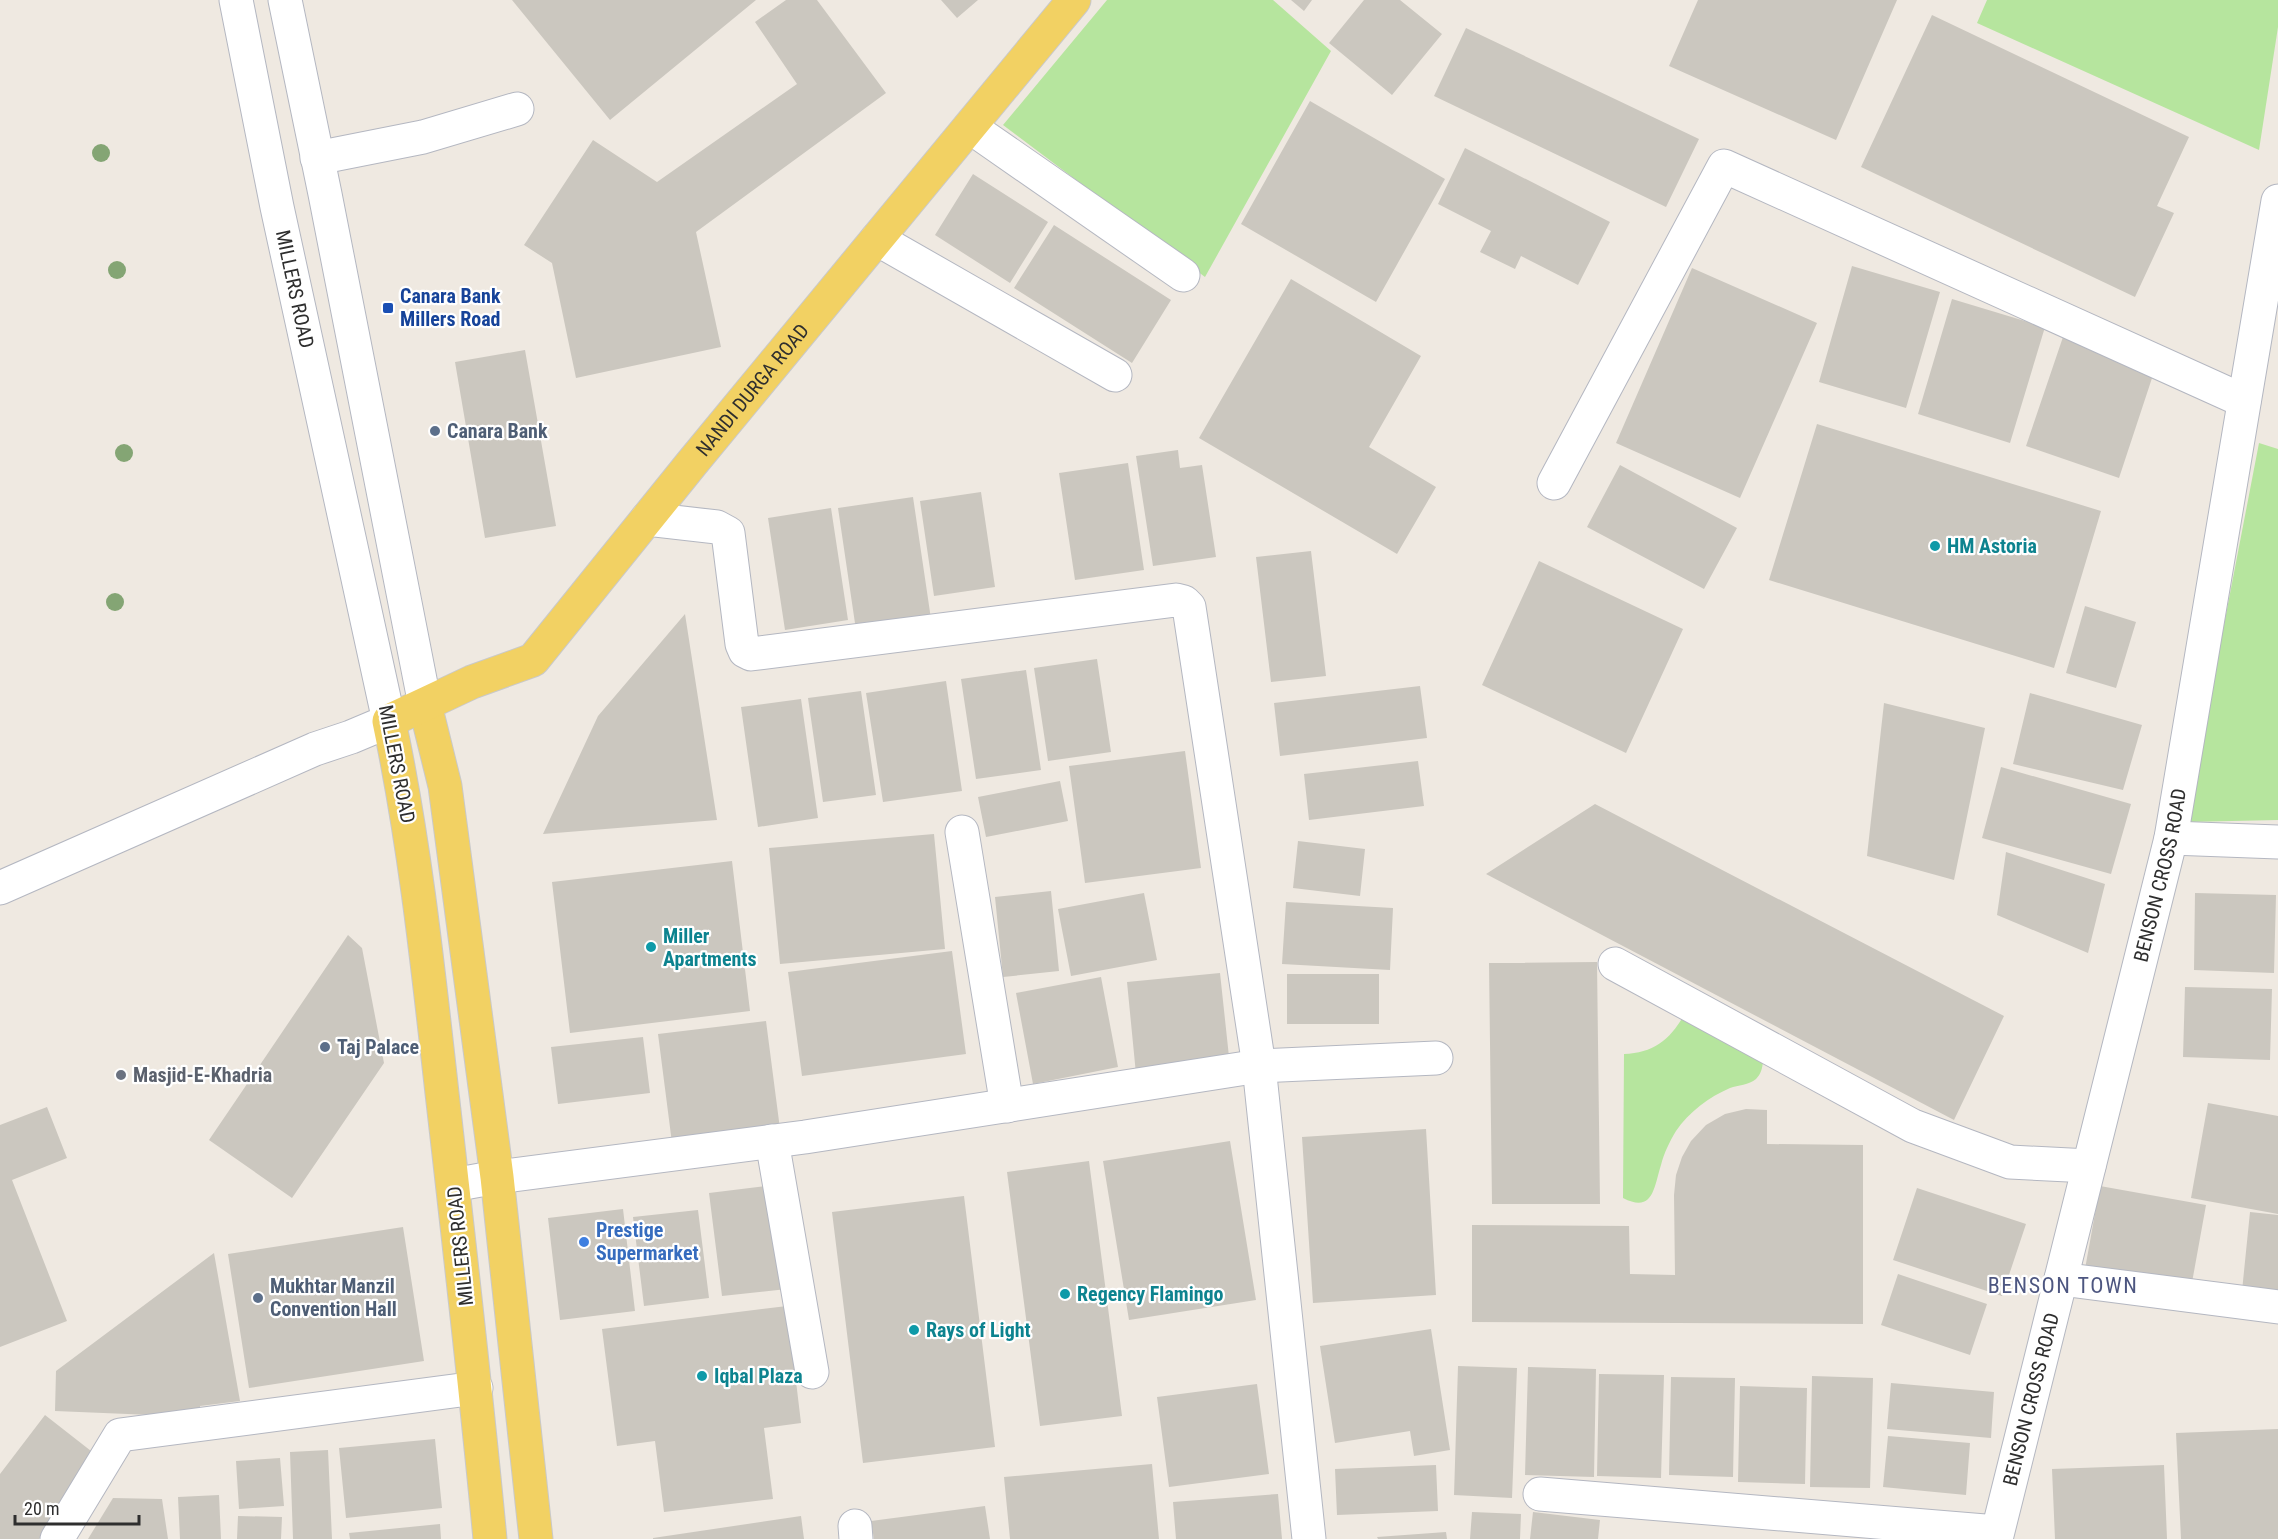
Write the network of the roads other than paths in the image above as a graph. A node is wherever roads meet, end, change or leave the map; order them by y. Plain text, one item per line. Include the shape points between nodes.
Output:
1 (236, 0) edge
2 (285, 0) edge
3 (1074, 0) edge
4 (517, 109) dead end
5 (970, 127) junction
6 (318, 158) junction
7 (325, 194) junction
8 (2278, 201) edge
9 (277, 207) junction
10 (877, 239) junction
11 (1183, 275) dead end
12 (1115, 375) dead end
13 (2244, 401) junction
14 (1554, 483) dead end
15 (647, 519) junction
16 (425, 705) junction
17 (389, 721) junction
18 (962, 832) dead end
19 (2171, 838) junction
20 (2278, 842) edge
21 (0, 888) edge
22 (1615, 964) dead end
23 (1436, 1058) dead end
24 (1259, 1066) junction
25 (1007, 1106) junction
26 (772, 1142) junction
27 (2089, 1166) junction
28 (497, 1177) junction
29 (453, 1185) junction
30 (2061, 1279) junction
31 (2278, 1307) edge
32 (812, 1372) dead end
33 (476, 1388) junction
34 (1540, 1494) dead end
35 (1996, 1535) edge
36 (57, 1539) edge
37 (490, 1539) edge
38 (536, 1539) edge
39 (1309, 1539) edge

1 - 9 street, MILLERS ROAD
2 - 6 street, MILLERS ROAD
3 - 5 main road, NANDI DURGA ROAD
4 - 6 street via 423,137
5 - 10 main road, NANDI DURGA ROAD
5 - 11 street
6 - 7 street, MILLERS ROAD
7 - 9 street
7 - 16 street, MILLERS ROAD
8 - 13 street, BENSON CROSS ROAD
9 - 17 street, MILLERS ROAD
10 - 12 street
10 - 15 main road, NANDI DURGA ROAD
13 - 14 street via 1724,166
13 - 19 street, BENSON CROSS ROAD
15 - 16 main road, NANDI DURGA ROAD via 533,660 472,682
15 - 24 street via 717,527 728,532 742,644 751,654 1184,602 1191,616
16 - 17 main road, NANDI DURGA ROAD
16 - 28 main road, MILLERS ROAD via 445,786
17 - 21 street via 315,749
17 - 29 main road, MILLERS ROAD via 404,791 424,934
18 - 25 street
19 - 20 street
19 - 27 street, BENSON CROSS ROAD
22 - 27 street via 1913,1126 2010,1162
23 - 24 street
24 - 25 street
24 - 39 street
25 - 26 street
26 - 28 street
26 - 32 street
27 - 30 street, BENSON CROSS ROAD
28 - 29 street
28 - 38 main road, MILLERS ROAD
29 - 33 main road, MILLERS ROAD
30 - 31 street
30 - 35 street, BENSON CROSS ROAD
33 - 36 street via 120,1435
33 - 37 main road, MILLERS ROAD
34 - 35 street

